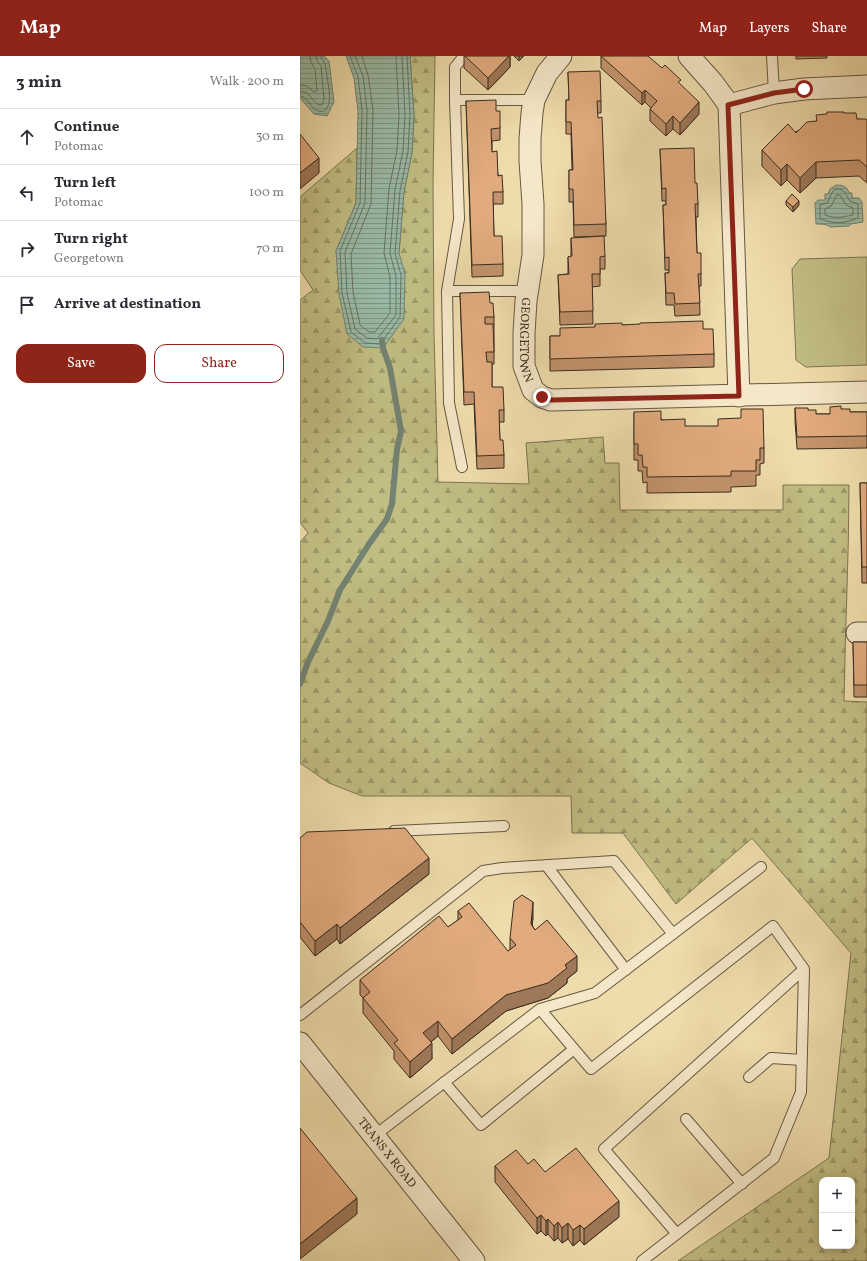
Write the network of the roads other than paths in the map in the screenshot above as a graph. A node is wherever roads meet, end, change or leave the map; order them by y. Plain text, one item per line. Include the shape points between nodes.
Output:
1 (464, 56) edge
2 (561, 56) edge
3 (689, 56) edge
4 (772, 56) edge
5 (867, 86) edge
6 (774, 93) junction
7 (455, 100) junction
8 (534, 100) junction
9 (728, 105) junction
10 (528, 290) junction
11 (447, 291) junction
12 (867, 392) edge
13 (739, 396) junction
14 (462, 467) dead end
15 (504, 826) dead end
16 (386, 831) edge
17 (546, 865) junction
18 (761, 867) dead end
19 (673, 934) junction
20 (804, 969) junction
21 (626, 970) junction
22 (540, 1009) junction
23 (300, 1016) edge
24 (300, 1043) edge
25 (574, 1049) junction
26 (802, 1060) junction
27 (749, 1076) dead end
28 (444, 1082) junction
29 (686, 1119) dead end
30 (374, 1136) junction
31 (742, 1184) junction
32 (677, 1234) junction
33 (474, 1261) edge
34 (642, 1261) edge

1 - 7 lane via 455,67
2 - 8 street, GEORGETOWN via 548,73
3 - 9 street
4 - 6 lane
5 - 6 street
6 - 9 street
7 - 8 lane
7 - 11 lane via 459,219
8 - 10 street, GEORGETOWN via 530,139 533,254
9 - 13 street
10 - 11 lane
10 - 13 street, GEORGETOWN via 524,366 532,390 542,397 551,400
11 - 14 lane via 449,403
12 - 13 street, GEORGETOWN
15 - 16 lane
17 - 19 lane via 614,861
17 - 21 lane
17 - 23 lane via 483,871
18 - 19 lane
19 - 21 lane
20 - 25 lane via 774,926 591,1069
20 - 26 lane
20 - 32 lane via 604,1149
21 - 22 lane via 595,993
22 - 25 lane
22 - 28 lane
24 - 30 street, TRANS X ROAD
25 - 28 lane via 481,1125
26 - 27 lane via 771,1058
26 - 31 lane via 801,1092 774,1158
28 - 30 lane
29 - 31 lane
30 - 33 street, TRANS X ROAD
31 - 32 lane
32 - 34 lane

